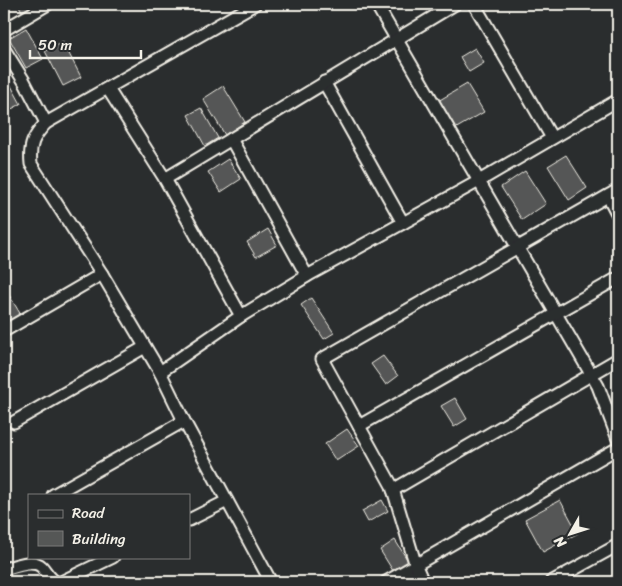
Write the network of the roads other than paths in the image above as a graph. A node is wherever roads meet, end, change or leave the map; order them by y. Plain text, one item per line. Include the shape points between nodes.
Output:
1 (48, 4) edge
2 (255, 4) edge
3 (376, 4) edge
4 (455, 4) edge
5 (474, 4) edge
6 (4, 30) edge
7 (397, 38) junction
8 (4, 49) edge
9 (324, 82) junction
10 (108, 89) junction
11 (618, 100) edge
12 (46, 123) junction
13 (552, 138) junction
14 (231, 139) junction
15 (165, 179) junction
16 (479, 181) junction
17 (613, 193) edge
18 (618, 215) edge
19 (403, 223) junction
20 (517, 247) junction
21 (102, 274) junction
22 (307, 276) junction
23 (618, 278) edge
24 (555, 314) junction
25 (242, 316) junction
26 (4, 331) edge
27 (145, 347) junction
28 (618, 359) edge
29 (160, 372) junction
30 (591, 374) junction
31 (184, 421) junction
32 (14, 422) dead end
33 (359, 426) junction
34 (618, 439) edge
35 (618, 448) edge
36 (393, 490) junction
37 (55, 494) edge
38 (227, 501) junction
39 (190, 520) edge
40 (618, 545) edge
41 (111, 558) edge
42 (416, 566) junction
43 (4, 569) edge
44 (56, 582) edge
45 (61, 582) edge
46 (269, 582) edge
47 (386, 582) edge
48 (423, 582) edge
49 (551, 582) edge

1 - 6 street
2 - 10 street
3 - 7 street
4 - 7 street
5 - 13 street
7 - 9 street
7 - 16 street
8 - 12 street
9 - 14 street
9 - 19 street
10 - 12 street
10 - 15 street
11 - 13 street
12 - 21 street via 36,134 30,150 31,164
13 - 16 street
14 - 15 street
14 - 22 street
15 - 25 street
16 - 19 street
16 - 20 street
17 - 18 street
17 - 20 street
19 - 22 street
20 - 24 street
20 - 33 street via 322,359
21 - 26 street
21 - 27 street
22 - 25 street
23 - 24 street
24 - 30 street
24 - 33 street
25 - 29 street
27 - 29 street
27 - 32 street
28 - 30 street
29 - 31 street
30 - 34 street
30 - 36 street
31 - 37 street
31 - 38 street
33 - 36 street
35 - 42 street
36 - 42 street
38 - 39 street
38 - 46 street
40 - 49 street
41 - 45 street
42 - 47 street
42 - 48 street
43 - 44 street via 39,564

